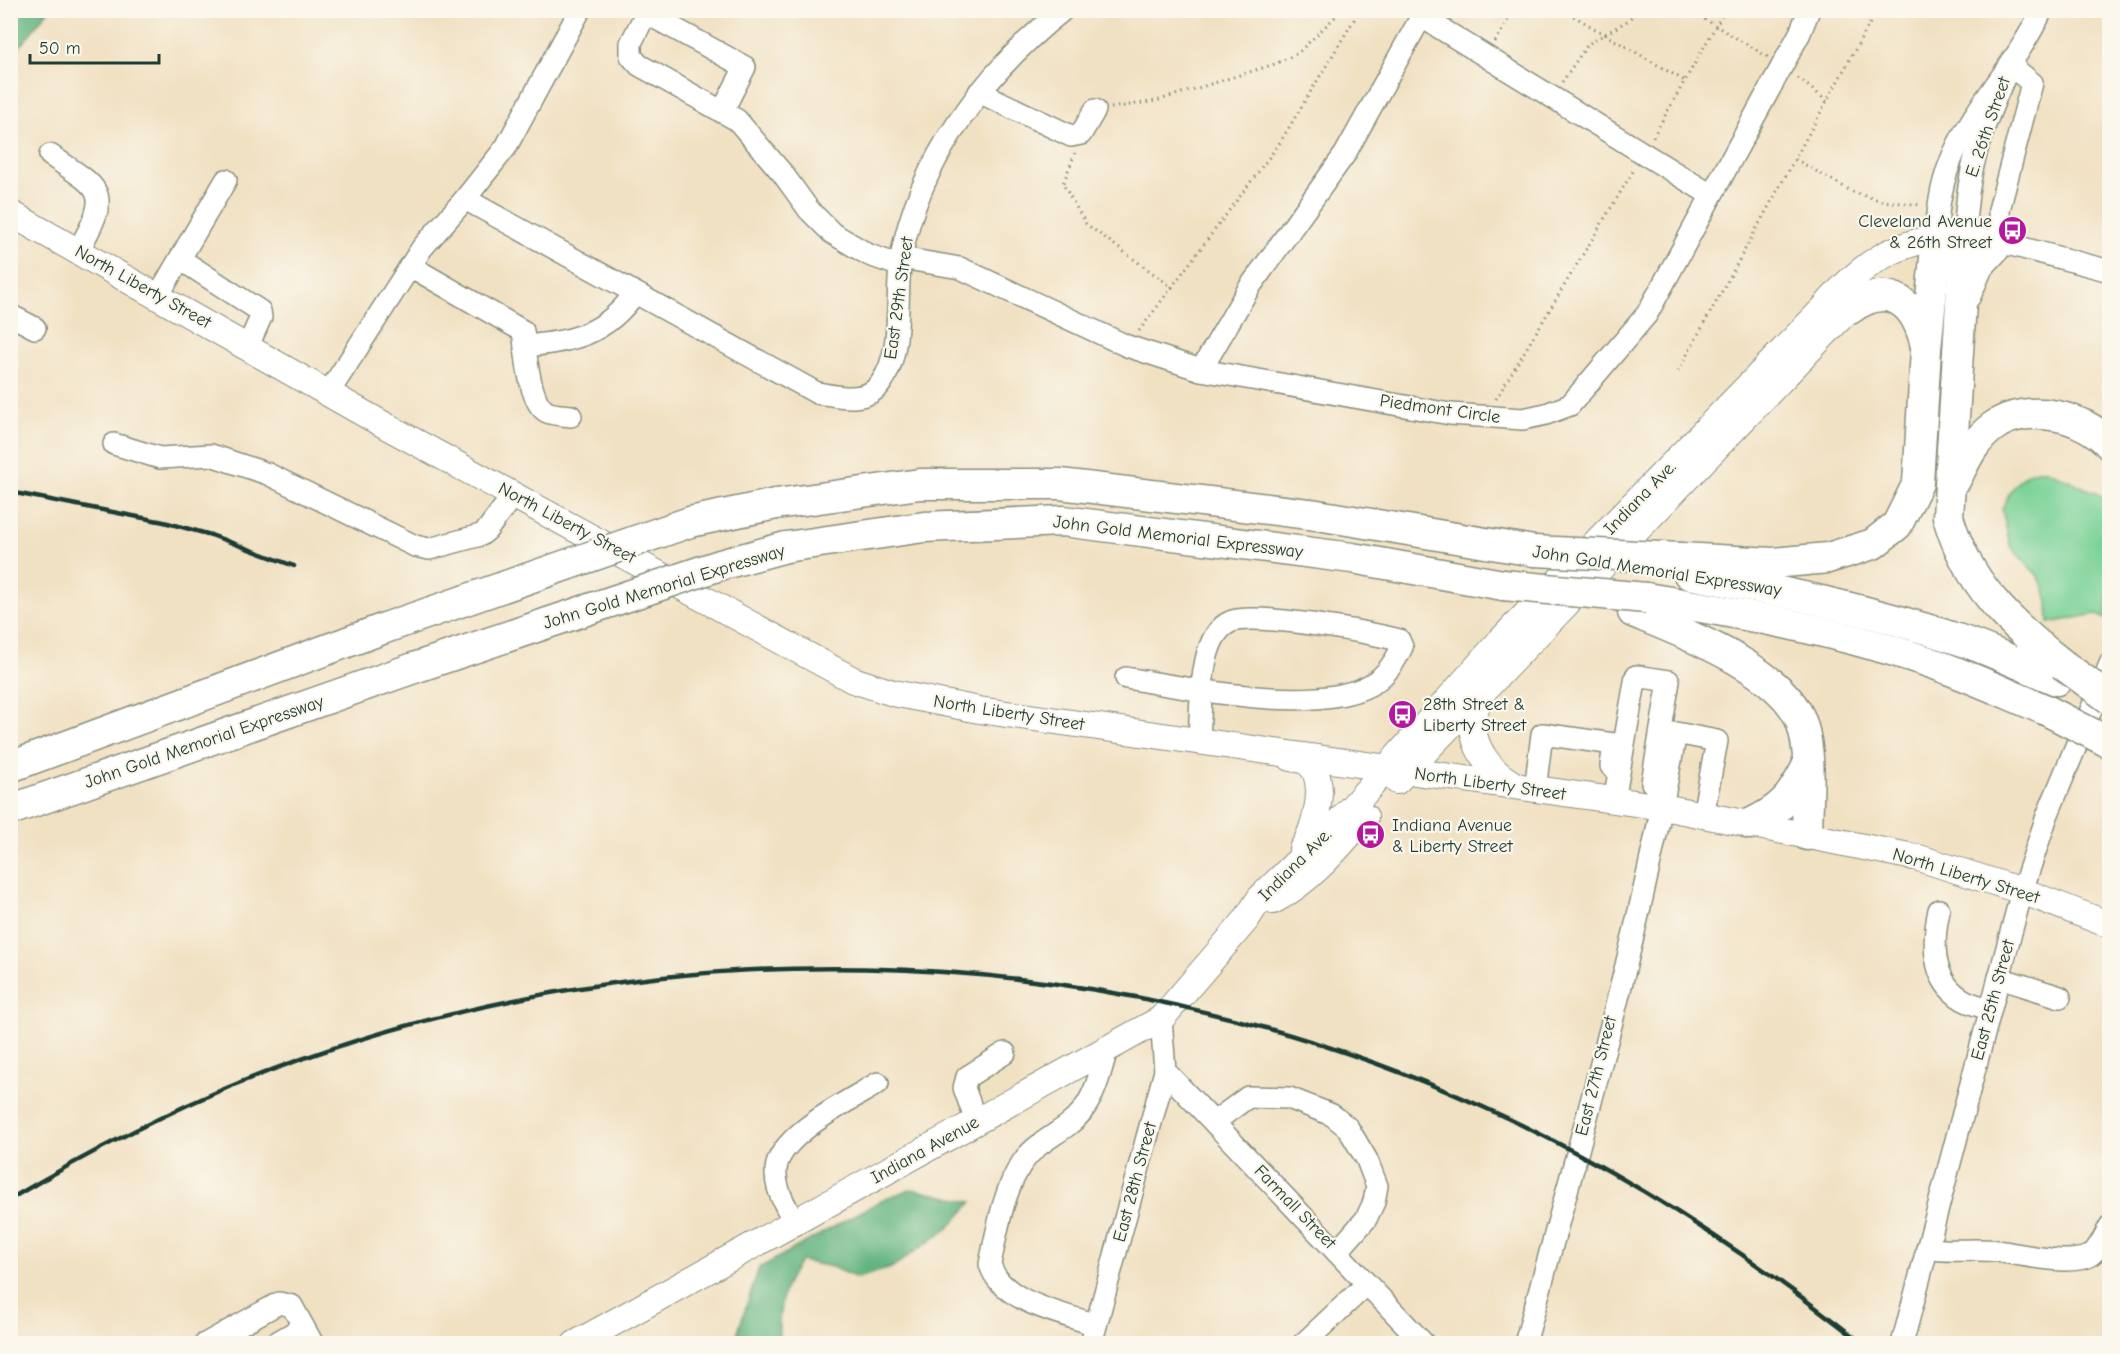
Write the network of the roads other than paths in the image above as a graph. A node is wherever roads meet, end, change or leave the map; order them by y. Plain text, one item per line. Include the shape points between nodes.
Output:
1 (580, 10) edge
2 (1063, 10) edge
3 (1809, 10) edge
4 (2042, 10) edge
5 (644, 12) edge
6 (1424, 14) edge
7 (2010, 65) junction
8 (979, 92) junction
9 (1095, 110) road end
10 (722, 112) junction
11 (50, 155) dead end
12 (226, 180) dead end
13 (1711, 195) junction
14 (465, 200) junction
15 (10, 213) edge
16 (1951, 237) junction
17 (2000, 242) junction
18 (78, 251) junction
19 (180, 259) junction
20 (901, 262) junction
21 (410, 266) junction
22 (2109, 271) edge
23 (635, 293) junction
24 (158, 296) junction
25 (1850, 309) junction
26 (10, 315) edge
27 (1961, 317) junction
28 (35, 328) dead end
29 (248, 346) junction
30 (525, 346) junction
31 (1926, 349) junction
32 (1201, 369) junction
33 (329, 392) junction
34 (571, 416) dead end
35 (114, 444) dead end
36 (2109, 445) edge
37 (1951, 489) junction
38 (514, 494) junction
39 (1677, 565) junction
40 (1639, 605) junction
41 (2109, 664) edge
42 (2060, 672) junction
43 (1126, 678) dead end
44 (1491, 683) junction
45 (1202, 690) junction
46 (2109, 699) edge
47 (2109, 707) edge
48 (1199, 742) junction
49 (2109, 743) edge
50 (1276, 754) junction
51 (1808, 765) junction
52 (10, 767) edge
53 (1396, 771) junction
54 (1529, 789) junction
55 (1610, 800) junction
56 (1656, 806) junction
57 (10, 810) edge
58 (1703, 815) junction
59 (1750, 824) junction
60 (1807, 835) junction
61 (1291, 867) junction
62 (2022, 891) junction
63 (1939, 910) dead end
64 (1246, 920) junction
65 (2109, 925) edge
66 (1999, 978) junction
67 (2060, 997) dead end
68 (1990, 1009) junction
69 (1161, 1019) junction
70 (1107, 1049) junction
71 (1005, 1053) dead end
72 (1165, 1071) junction
73 (879, 1083) dead end
74 (976, 1121) junction
75 (1214, 1122) junction
76 (794, 1222) junction
77 (2109, 1226) edge
78 (1927, 1248) junction
79 (1337, 1252) junction
80 (1367, 1284) junction
81 (1094, 1334) edge
82 (308, 1335) edge
83 (205, 1344) edge
84 (274, 1344) edge
85 (575, 1344) edge
86 (1303, 1344) edge
87 (1424, 1344) edge
88 (1525, 1344) edge
89 (1902, 1344) edge

1 - 14 street via 506,147
2 - 8 street, East 29th Street via 1003,62
3 - 13 street, Piedmont Circle
4 - 7 street
5 - 10 street, Piedmont Circle via 631,43 631,56 639,65
5 - 10 street via 746,67
6 - 13 street
6 - 32 street via 1345,154 1249,288
7 - 16 street, E. 26th Street via 1990,109
7 - 16 street, E. 26th Street via 1964,129 1947,169 1938,207
7 - 17 street via 2032,83 1999,210
8 - 9 street via 1071,136 1081,134
8 - 20 street, East 29th Street via 952,132 917,202
10 - 20 street, Piedmont Circle via 737,120 832,233 869,255
11 - 18 street via 93,184 99,204 97,217
12 - 19 street
13 - 32 street, Piedmont Circle via 1647,314 1570,405 1523,419 1450,414
14 - 21 street
14 - 23 street, East 29th Street
15 - 18 main road, North Liberty Street
16 - 17 street
16 - 25 main road, Indiana Ave. via 1879,276
16 - 27 highway
16 - 31 highway
16 - 53 main road, Indiana Ave. via 1895,248 1852,277 1441,704
17 - 22 street
17 - 27 highway via 1978,266 1967,288
18 - 24 main road, North Liberty Street
19 - 24 street
19 - 29 street via 260,311
20 - 23 street, East 29th Street via 889,368 878,388 856,398 817,393
20 - 32 street, Piedmont Circle via 960,268 1127,346
21 - 30 street via 523,331
21 - 33 street
23 - 30 street via 622,311 601,328 565,342
24 - 29 main road, North Liberty Street
25 - 31 highway via 1862,300 1881,295 1905,304 1915,315
25 - 44 main road, Indiana Ave.
26 - 28 street
27 - 37 highway
29 - 33 main road, North Liberty Street
30 - 34 street via 539,404 548,412
31 - 39 highway via 1918,483 1905,511 1886,535 1850,553 1828,558
33 - 38 main road, North Liberty Street
35 - 38 street via 160,458 211,455 268,474 429,549 488,530
36 - 37 highway via 2088,426 2059,417 2034,415 2013,419 1995,425 1969,451
37 - 42 highway via 1948,517 1956,546 1967,566 1987,596 2041,647
38 - 48 main road, North Liberty Street via 853,680 893,693 979,710
39 - 42 highway, John Gold Memorial Expressway via 1874,614
39 - 52 highway, John Gold Memorial Expressway, bridge via 1534,551 1317,515 1060,484 920,484 776,504 690,522 385,628
40 - 49 highway, John Gold Memorial Expressway, bridge via 1767,618 1854,639 1925,661 2046,710
40 - 51 highway via 1714,646 1787,698 1802,723
40 - 57 highway, John Gold Memorial Expressway, bridge via 1352,558 1063,521 924,527 786,547 720,565
41 - 62 street, East 25th Street via 2047,816
42 - 46 highway, bridge
42 - 47 highway, John Gold Memorial Expressway
43 - 45 street
44 - 53 main road, Indiana Ave.
44 - 54 main road via 1476,706 1474,717 1482,758 1493,771
45 - 45 street via 1210,648 1217,633 1230,621 1252,619 1383,636 1399,640 1402,647 1393,665 1371,685 1338,695 1299,698
45 - 48 street
48 - 50 main road, North Liberty Street
50 - 53 main road, North Liberty Street
50 - 61 main road via 1306,762 1313,769 1319,798 1315,827
51 - 59 highway via 1797,787 1775,812
51 - 60 highway
53 - 54 main road, North Liberty Street
53 - 61 main road, Indiana Ave.
53 - 64 main road, Indiana Ave. via 1337,850 1310,875
54 - 55 main road, North Liberty Street
54 - 55 street via 1542,734 1614,744
55 - 56 main road, North Liberty Street
55 - 56 street via 1636,676 1669,681
56 - 58 main road, North Liberty Street
56 - 58 street via 1676,733 1717,741
56 - 88 street, East 27th Street via 1577,1153
58 - 59 main road, North Liberty Street
59 - 60 main road, North Liberty Street
60 - 62 main road, North Liberty Street via 1919,858
61 - 64 main road, Indiana Ave. via 1260,898
62 - 65 main road, North Liberty Street
62 - 66 street, East 25th Street
63 - 68 street via 1933,938 1946,984 1965,1001
64 - 69 main road, Indiana Avenue
66 - 67 street
66 - 68 street, East 25th Street
68 - 78 street, East 25th Street
69 - 70 main road, Indiana Avenue
69 - 72 street, East 28th Street
70 - 74 main road, Indiana Avenue
70 - 81 street via 1092,1097 1082,1112 1021,1164 990,1264 993,1276 1003,1288
71 - 74 street via 967,1077 964,1088
72 - 75 street, Farmall Street
72 - 81 street, East 28th Street
73 - 76 street via 811,1125 779,1157 778,1190
74 - 76 main road, Indiana Avenue
75 - 79 street, Farmall Street
75 - 79 street via 1248,1097 1289,1098 1332,1115 1348,1128 1377,1186 1366,1219
76 - 85 main road, Indiana Avenue
77 - 78 street via 2090,1256 2075,1260
78 - 89 street, East 25th Street
79 - 80 street, Farmall Street
80 - 86 street
80 - 87 street, Farmall Street
82 - 83 street via 292,1306 279,1303
82 - 84 street

